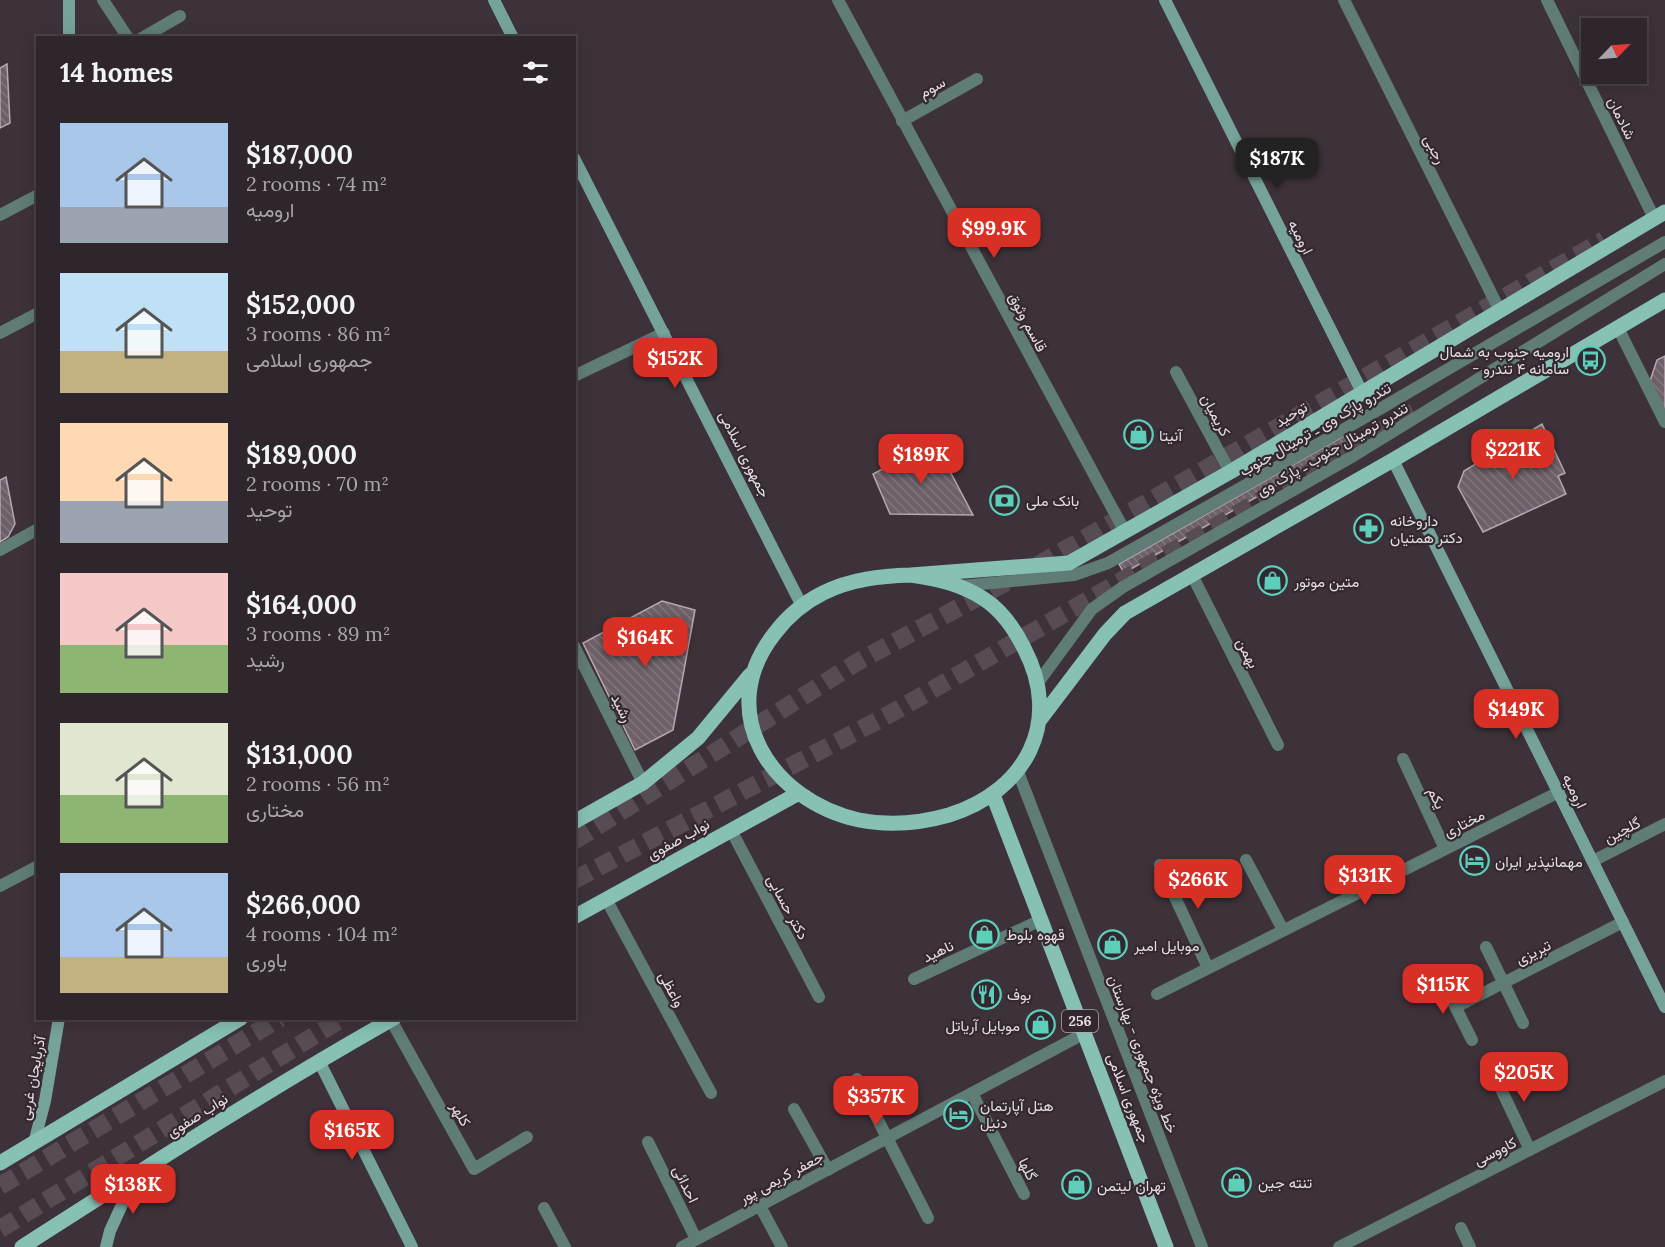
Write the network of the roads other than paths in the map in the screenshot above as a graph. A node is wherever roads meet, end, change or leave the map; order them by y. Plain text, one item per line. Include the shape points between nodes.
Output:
1 (69, 0) edge
2 (103, 0) edge
3 (494, 0) edge
4 (838, 0) edge
5 (1165, 0) edge
6 (1344, 0) edge
7 (1547, 0) edge
8 (180, 16) dead end
9 (69, 36) edge
10 (127, 36) edge
11 (145, 36) edge
12 (512, 36) edge
13 (977, 79) dead end
14 (902, 121) junction
15 (576, 162) edge
16 (36, 196) edge
17 (0, 214) edge
18 (1660, 215) edge
19 (1665, 242) edge
20 (1665, 264) edge
21 (1665, 300) edge
22 (1500, 311) junction
23 (36, 314) edge
24 (1618, 327) junction
25 (0, 333) edge
26 (663, 333) junction
27 (1176, 372) dead end
28 (576, 375) edge
29 (1362, 392) junction
30 (1665, 422) edge
31 (1394, 460) junction
32 (1230, 472) junction
33 (36, 531) edge
34 (1125, 532) junction
35 (0, 550) edge
36 (911, 575) junction
37 (1192, 575) junction
38 (961, 586) junction
39 (802, 606) junction
40 (576, 650) edge
41 (752, 673) junction
42 (1037, 684) junction
43 (1039, 721) junction
44 (1278, 746) dead end
45 (1403, 759) dead end
46 (1018, 772) junction
47 (643, 783) junction
48 (1559, 792) junction
49 (799, 793) junction
50 (993, 795) junction
51 (576, 821) edge
52 (1665, 825) edge
53 (731, 830) junction
54 (1445, 849) junction
55 (1246, 860) dead end
56 (1593, 861) junction
57 (1160, 865) dead end
58 (36, 867) edge
59 (0, 886) edge
60 (606, 899) junction
61 (576, 916) edge
62 (1041, 920) junction
63 (1623, 922) junction
64 (1283, 930) junction
65 (1485, 947) dead end
66 (1208, 968) junction
67 (1441, 978) dead end
68 (914, 979) dead end
69 (1504, 983) junction
70 (1157, 994) dead end
71 (819, 997) dead end
72 (1664, 1003) edge
73 (1456, 1007) junction
74 (59, 1020) edge
75 (238, 1020) edge
76 (391, 1020) edge
77 (394, 1020) edge
78 (1523, 1023) dead end
79 (1085, 1033) junction
80 (1472, 1040) dead end
81 (319, 1061) junction
82 (1492, 1070) dead end
83 (857, 1079) dead end
84 (1665, 1081) edge
85 (711, 1093) dead end
86 (972, 1093) junction
87 (794, 1109) dead end
88 (527, 1137) dead end
89 (888, 1137) junction
90 (648, 1142) dead end
91 (34, 1143) junction
92 (1530, 1150) junction
93 (0, 1163) edge
94 (828, 1170) junction
95 (136, 1174) junction
96 (1024, 1194) dead end
97 (760, 1206) junction
98 (544, 1208) dead end
99 (928, 1218) dead end
100 (1461, 1228) dead end
101 (696, 1239) junction
102 (22, 1247) edge
103 (106, 1247) edge
104 (412, 1247) edge
105 (565, 1247) edge
106 (682, 1247) edge
107 (782, 1247) edge
108 (1166, 1247) edge
109 (1202, 1247) edge
110 (1339, 1247) edge
111 (1470, 1247) edge

1 - 9 street
2 - 10 street
3 - 12 street
4 - 14 street, قاسم وثوق
5 - 29 street, ارومیه
6 - 22 street, رجبی
7 - 18 street, شادمان
8 - 11 street
13 - 14 street, سوم
14 - 34 street, قاسم وثوق
15 - 26 street, جمهوری اسلامی
16 - 17 street
18 - 22 main road, توحید
19 - 38 street, تندرو پارک وی ـ ترمینال جنوب via 1108,563 1074,575
20 - 42 street, تندرو ترمینال جنوب ـ پارک وی via 1355,455 1123,587 1092,609
21 - 24 main road
22 - 29 main road, توحید
23 - 25 street
24 - 30 street
24 - 31 main road
26 - 28 street
26 - 39 street, جمهوری اسلامی
27 - 32 street, کریمیان
29 - 32 main road, توحید
31 - 37 main road
31 - 48 street, ارومیه
32 - 34 main road, توحید
33 - 35 street
34 - 36 main road, توحید via 1069,563
36 - 38 main road
36 - 39 main road via 843,585
37 - 43 main road via 1125,613 1104,634
37 - 44 street, بهمن
38 - 42 main road via 986,600 1004,618 1028,656
39 - 41 main road via 769,640
40 - 47 street, رشید
41 - 47 main road via 698,738
41 - 49 main road via 748,694 752,731 772,767
42 - 43 main road
43 - 46 main road
45 - 54 street, یکم
46 - 50 main road
46 - 109 street, خط ویژه جمهوری - بهارستان
47 - 51 main road
48 - 54 street, مختاری
48 - 56 street, ارومیه
49 - 50 main road via 837,814 888,823 941,817
49 - 53 main road, نواب صفوی
50 - 62 main road, جمهوری اسلامی / 256
52 - 56 street, گلچین
53 - 60 main road, نواب صفوی
53 - 71 street, دکتر حسابی
54 - 64 street, مختاری
55 - 64 street
56 - 63 street, ارومیه
57 - 66 street
58 - 59 street
60 - 61 main road, نواب صفوی
60 - 85 street, واعظی
62 - 68 street, ناهید
62 - 79 main road, جمهوری اسلامی / 256
63 - 69 street, تبریزی
63 - 72 street, ارومیه
64 - 66 street, مختاری
65 - 69 street
66 - 70 street, مختاری
67 - 73 street
69 - 73 street, تبریزی
69 - 78 street
73 - 80 street
74 - 91 street, آذربایجان غربی
75 - 91 main road
76 - 81 main road, نواب صفوی
77 - 88 street, کلهر via 474,1169
79 - 86 street, جعفر کریمی پور
79 - 108 main road, جمهوری اسلامی / 256
81 - 95 main road, نواب صفوی
81 - 104 street
82 - 92 street
83 - 89 street
84 - 92 street, کاووسی
86 - 89 street, جعفر کریمی پور
86 - 96 street, گلها
87 - 94 street
89 - 94 street, جعفر کریمی پور
89 - 99 street
90 - 101 street, احدائی
91 - 93 main road
92 - 110 street, کاووسی
94 - 97 street, جعفر کریمی پور
95 - 102 main road, نواب صفوی
95 - 103 street
97 - 101 street, جعفر کریمی پور
97 - 107 street
98 - 105 street
100 - 111 street
101 - 106 street, جعفر کریمی پور

